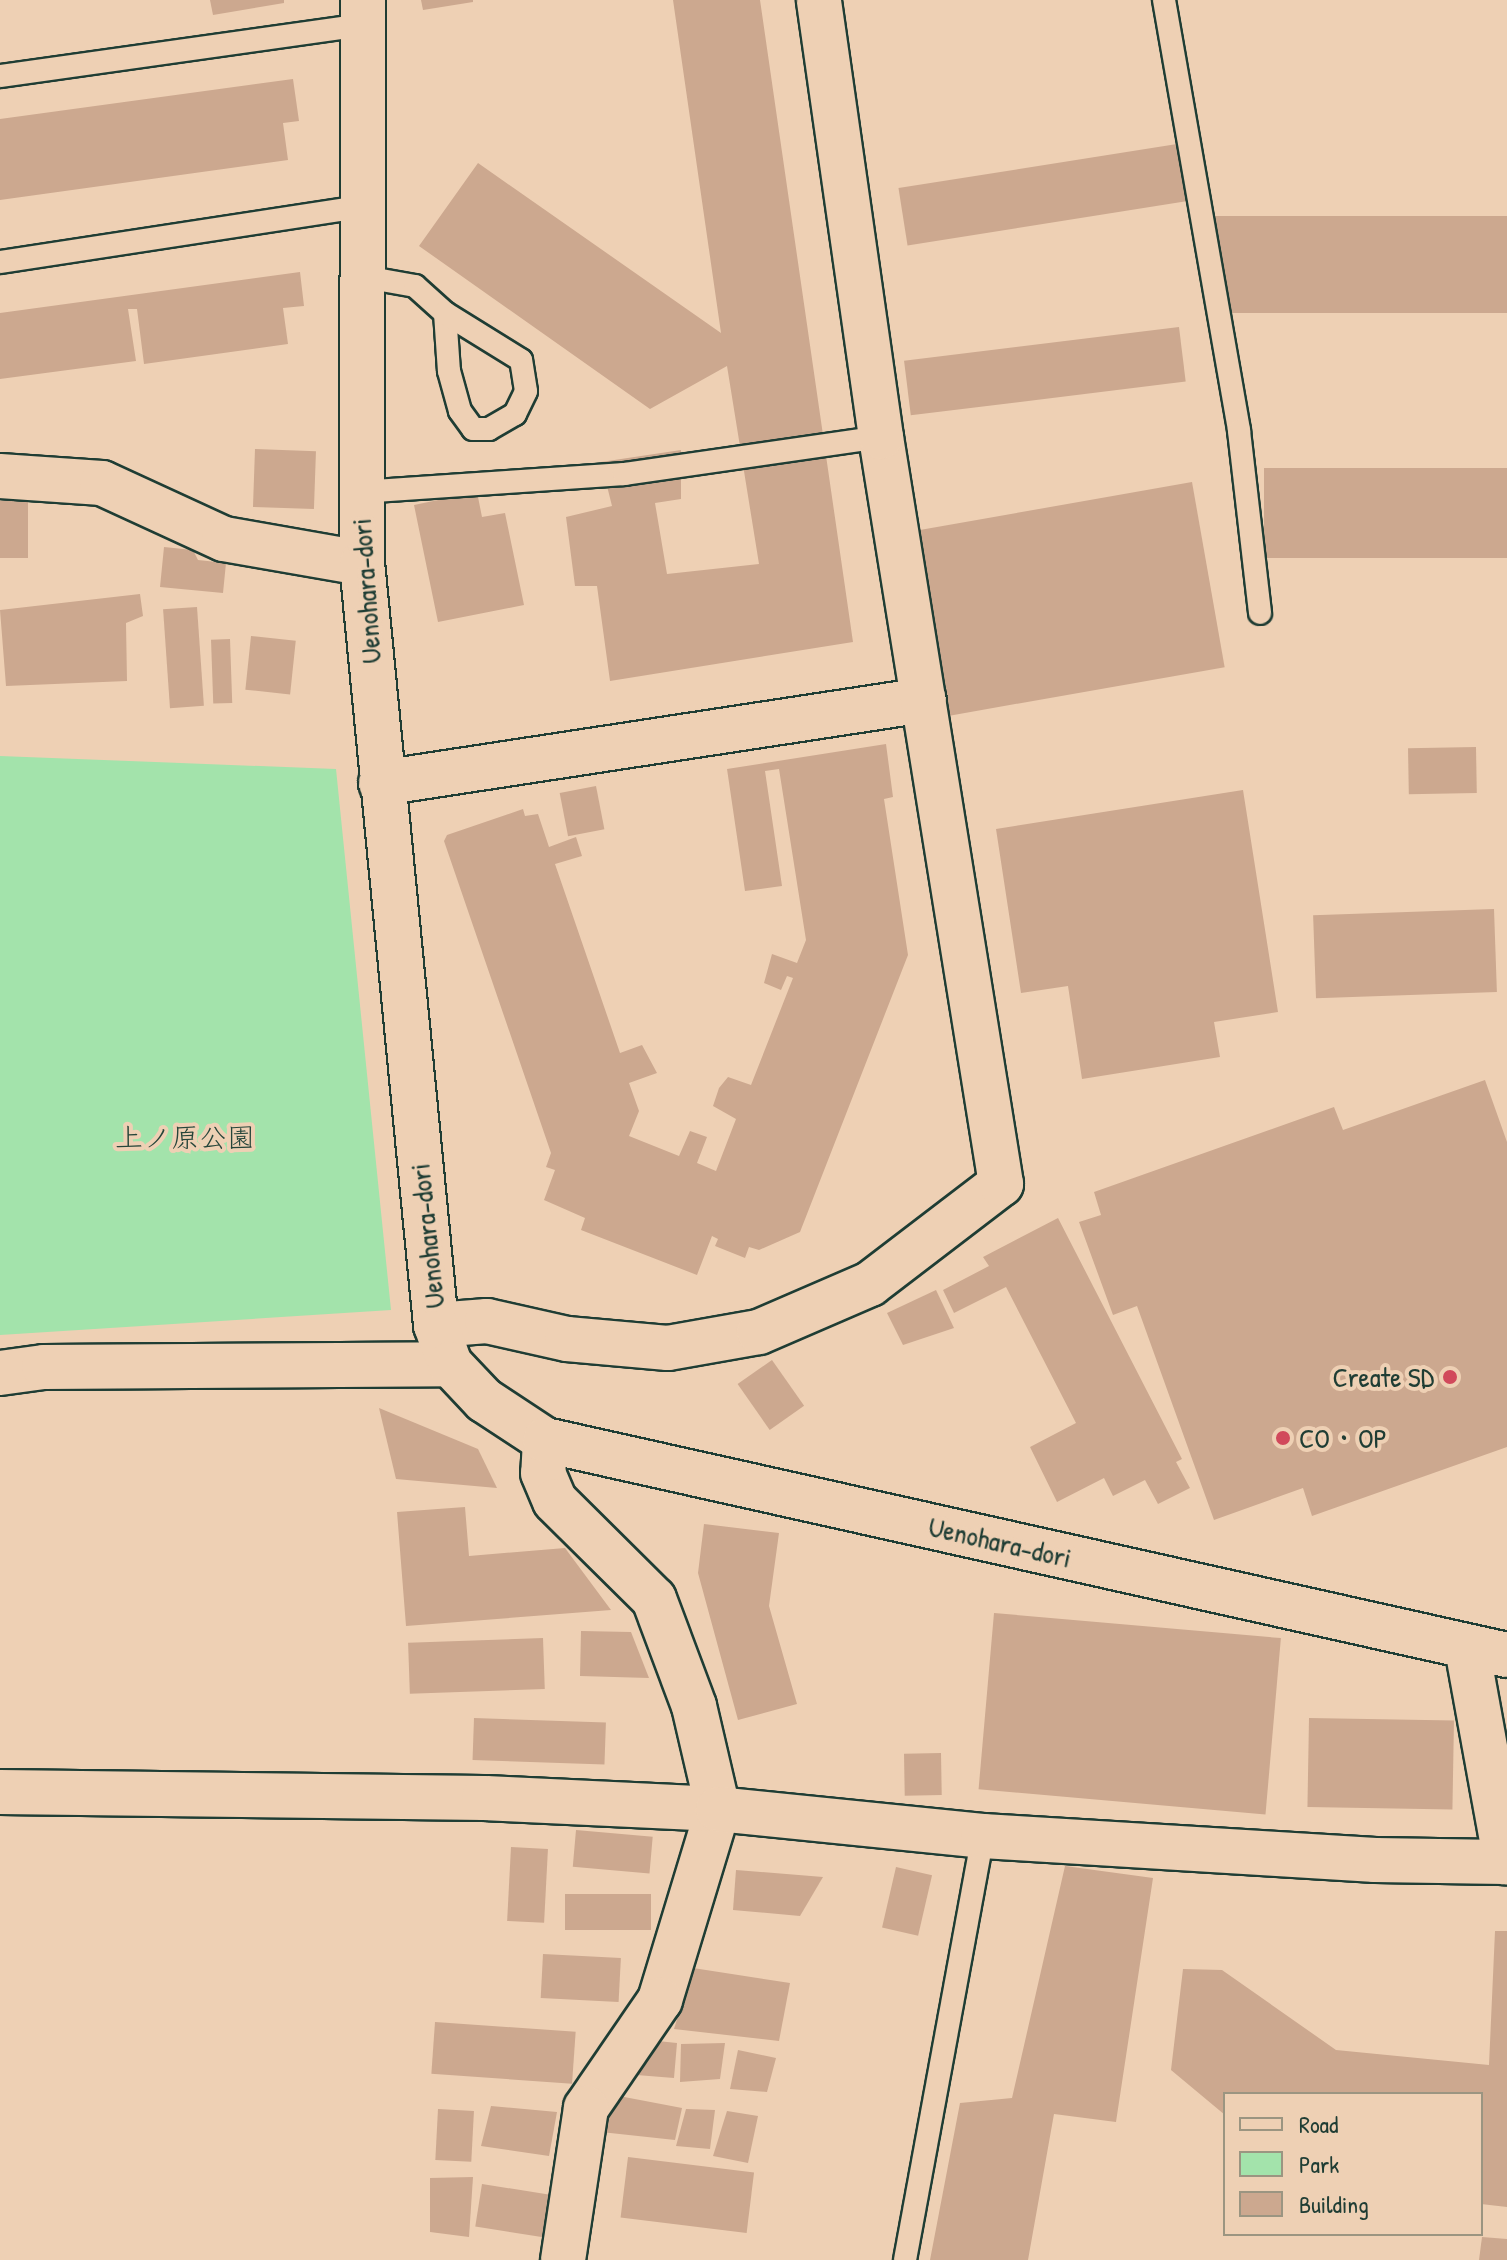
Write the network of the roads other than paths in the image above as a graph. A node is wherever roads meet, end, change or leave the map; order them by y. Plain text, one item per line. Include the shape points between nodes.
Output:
1 (819, 0) edge
2 (1164, 0) edge
3 (362, 12) edge
4 (0, 76) edge
5 (361, 207) junction
6 (0, 262) edge
7 (359, 276) junction
8 (445, 313) junction
9 (881, 437) junction
10 (0, 476) edge
11 (360, 492) junction
12 (362, 563) junction
13 (1260, 613) dead end
14 (924, 700) junction
15 (381, 783) junction
16 (443, 1345) junction
17 (0, 1373) edge
18 (545, 1440) junction
19 (1487, 1651) edge
20 (0, 1792) edge
21 (718, 1809) junction
22 (983, 1836) junction
23 (1507, 1862) edge
24 (563, 2260) edge
25 (905, 2260) edge

1 - 9 street
2 - 13 lane via 1239,431
3 - 4 lane
3 - 5 street, Uenohara-dori
5 - 6 lane
5 - 7 street, Uenohara-dori
7 - 8 lane via 415,286
7 - 11 street, Uenohara-dori
8 - 8 lane via 521,360 526,391 515,414 489,429 473,429 460,411 449,371
9 - 11 lane via 624,474
9 - 14 street
10 - 12 street via 102,483 224,539
11 - 12 street, Uenohara-dori
12 - 15 street, Uenohara-dori
14 - 15 street
14 - 16 street via 1001,1184 870,1284 759,1332 668,1348 567,1339 487,1321
15 - 16 street, Uenohara-dori
16 - 17 street
16 - 18 street, Uenohara-dori via 484,1400
18 - 19 street, Uenohara-dori
18 - 21 street via 543,1473 555,1501 654,1599 694,1706
19 - 23 street
20 - 21 street via 484,1798
21 - 22 street
21 - 24 street via 660,2000 586,2108
22 - 23 street via 1375,1860
22 - 25 lane

